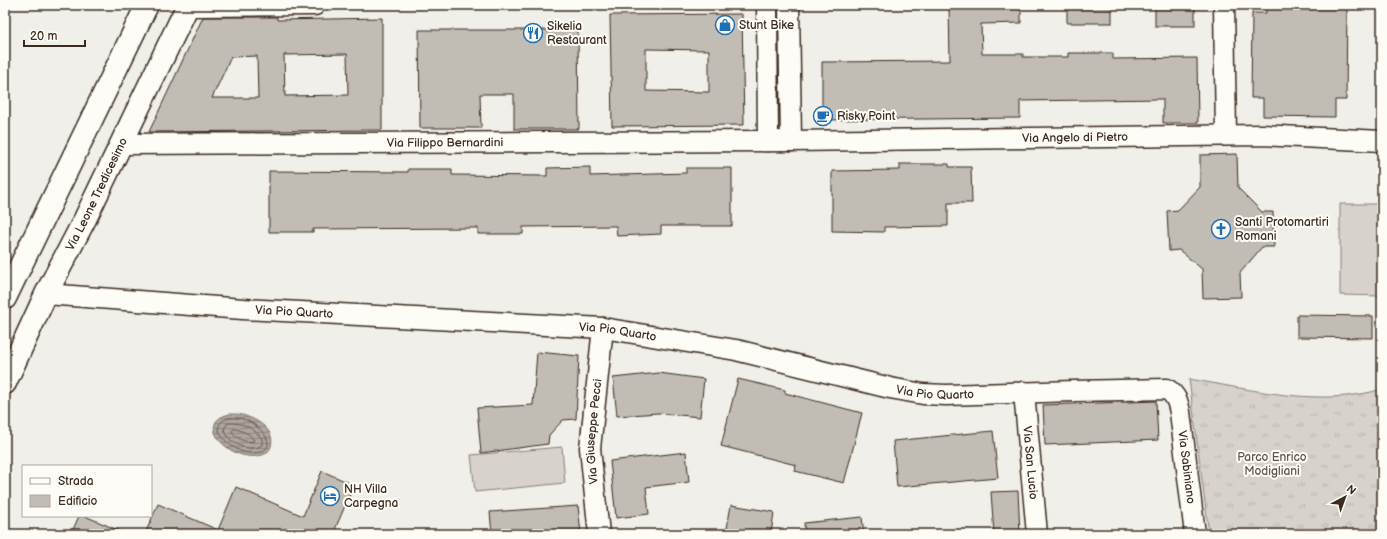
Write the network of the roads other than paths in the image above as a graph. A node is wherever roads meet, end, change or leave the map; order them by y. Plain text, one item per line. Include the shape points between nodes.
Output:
1 (147, 5) edge
2 (315, 5) edge
3 (767, 5) edge
4 (790, 5) edge
5 (1224, 5) edge
6 (188, 6) edge
7 (1226, 135) junction
8 (768, 141) junction
9 (790, 141) junction
10 (1382, 141) edge
11 (121, 144) junction
12 (46, 294) junction
13 (5, 298) edge
14 (603, 328) junction
15 (5, 383) edge
16 (1024, 392) junction
17 (1178, 401) joint
18 (599, 534) edge
19 (1037, 534) edge
20 (1195, 534) edge

1 - 13 main road
2 - 6 street
3 - 8 street
4 - 9 street
5 - 7 street
6 - 11 main road, Via Leone Tredicesimo
7 - 9 street, Via Angelo di Pietro
7 - 10 street, Via Angelo di Pietro
8 - 9 street, Via Angelo di Pietro
8 - 11 street, Via Filippo Bernardini
11 - 12 main road, Via Leone Tredicesimo
12 - 14 street, Via Pio Quarto via 243,309
12 - 15 main road, Via Leone Tredicesimo
14 - 16 street, Via Pio Quarto via 736,350 923,394
14 - 18 street, Via Giuseppe Pecci via 590,448
16 - 17 street, Via Pio Quarto via 1167,390 1174,394
16 - 19 street, Via San Lucio
17 - 20 street, Via Sabiniano

